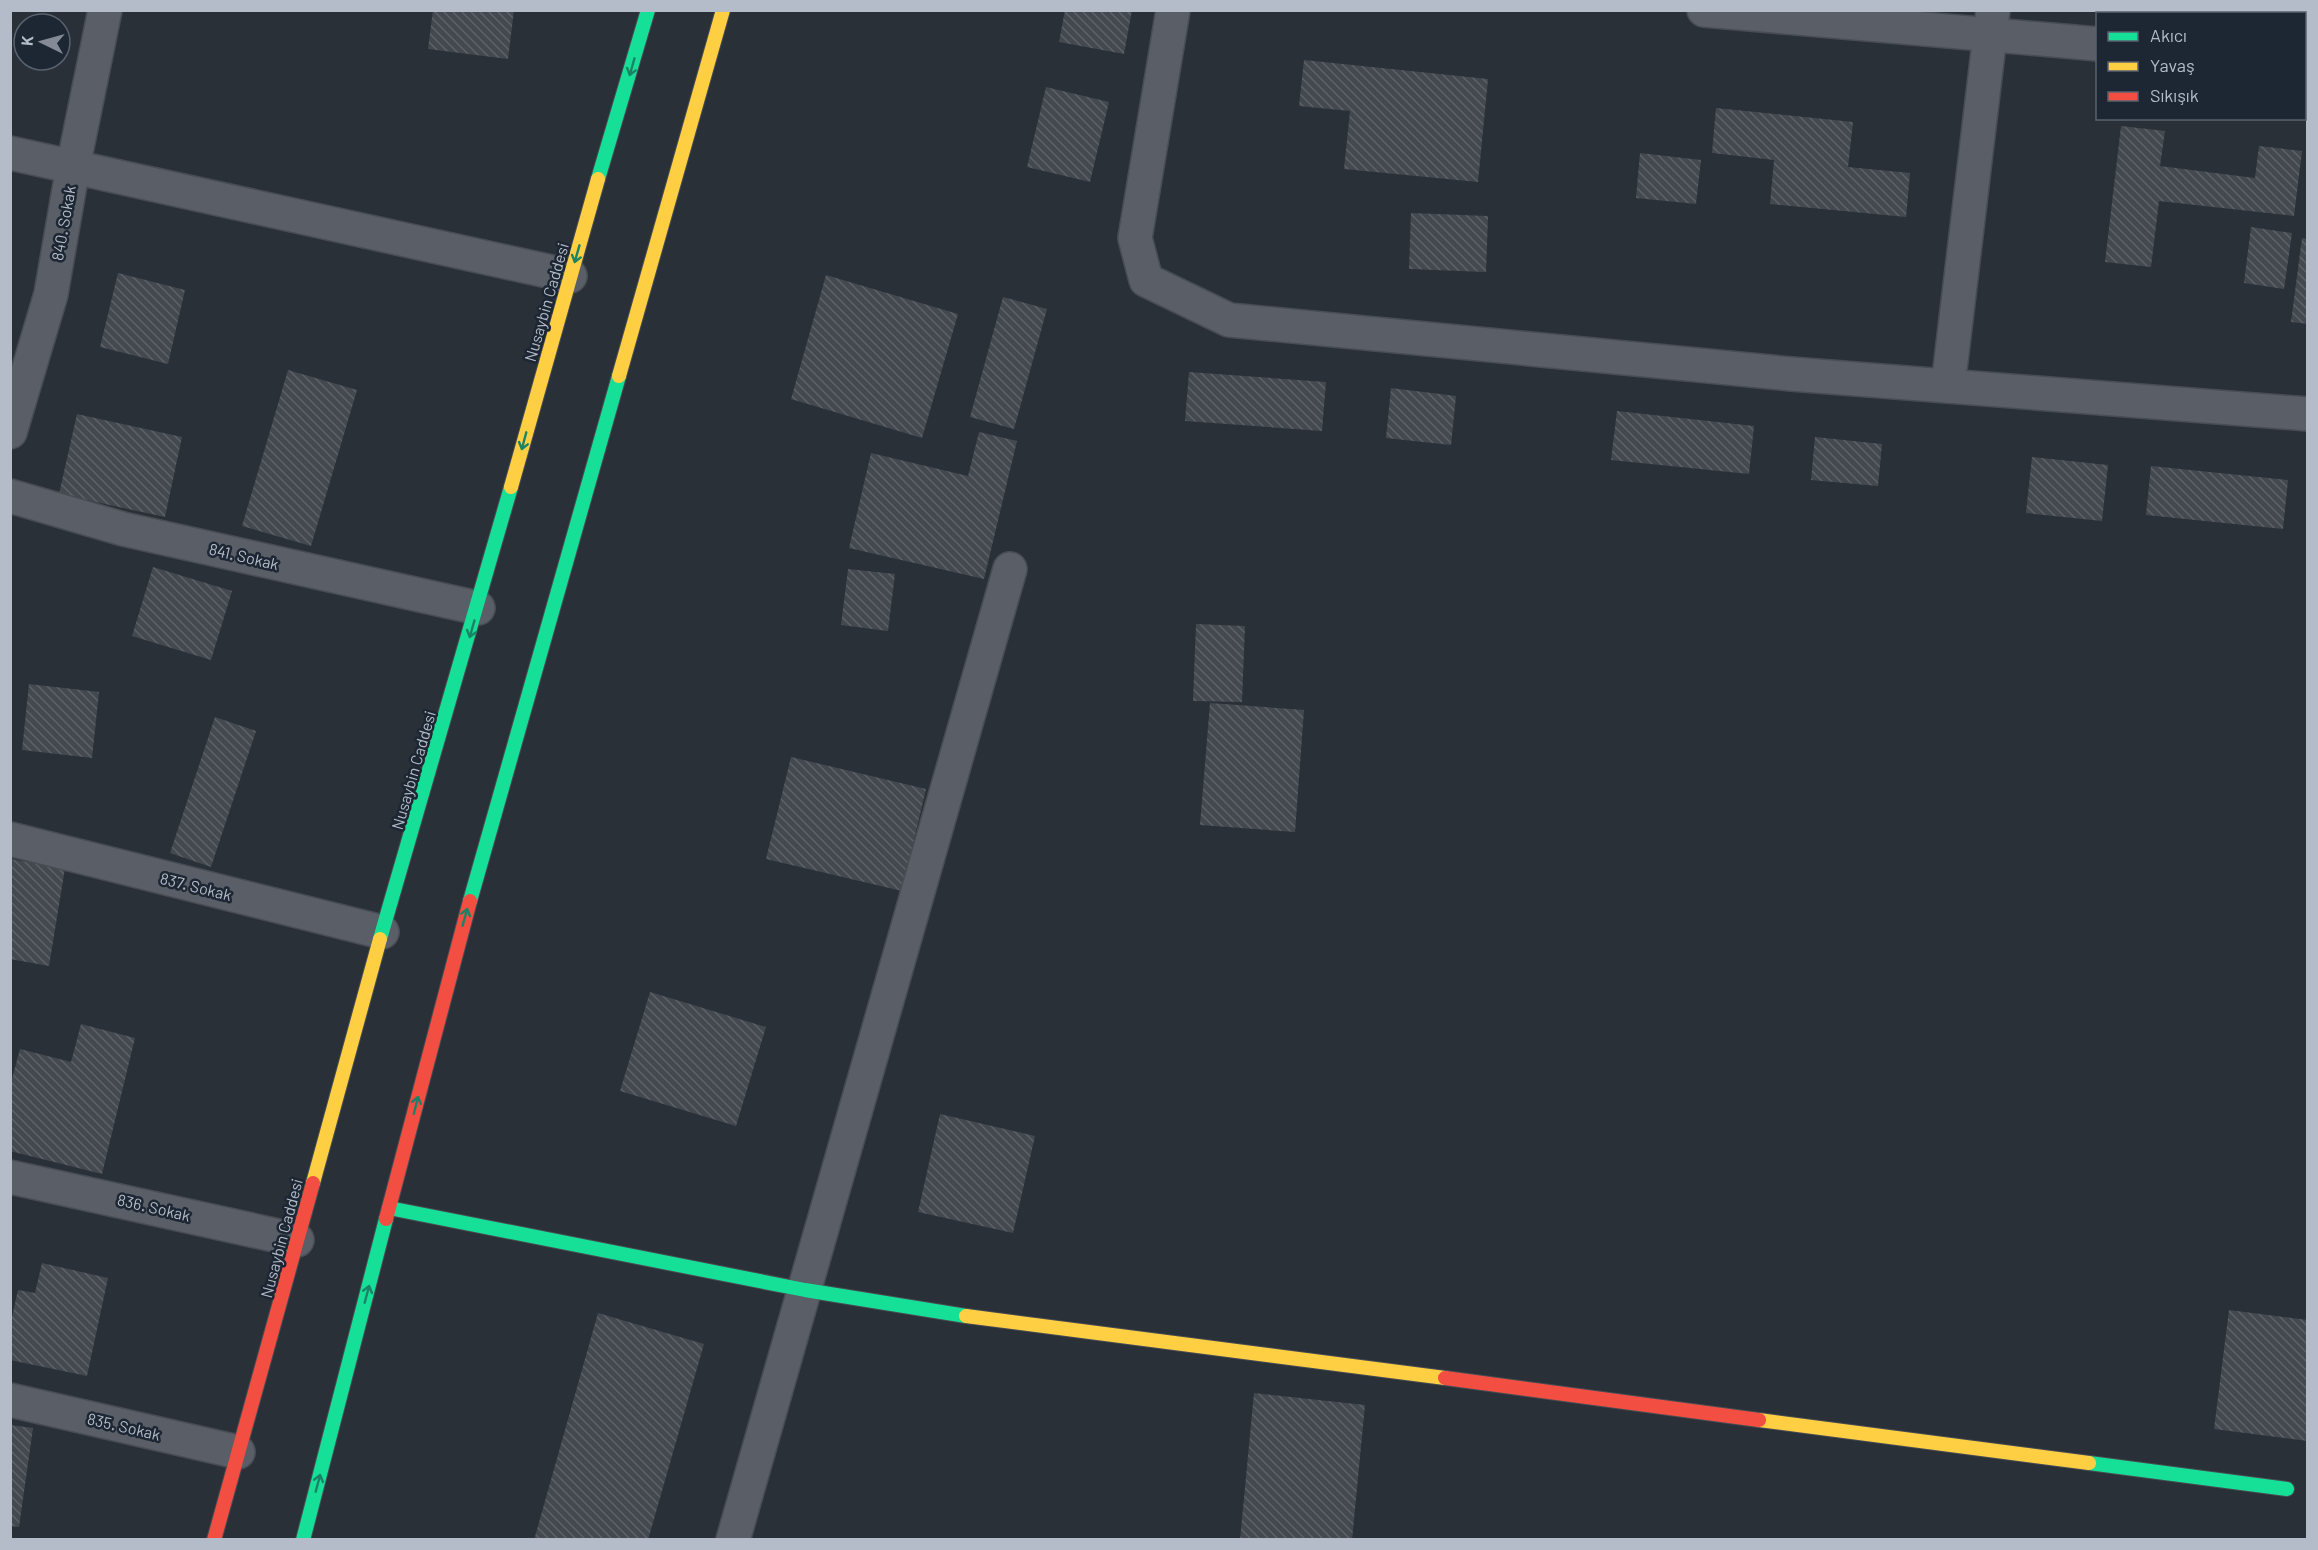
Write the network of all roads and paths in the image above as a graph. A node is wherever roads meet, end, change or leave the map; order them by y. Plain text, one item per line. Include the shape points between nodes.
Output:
1 (105, 10) edge
2 (648, 10) edge
3 (723, 10) edge
4 (1173, 10) edge
5 (1704, 10) edge
6 (1991, 23) edge
7 (2096, 44) edge
8 (10, 153) edge
9 (73, 167) junction
10 (570, 276) junction
11 (1948, 386) junction
12 (2307, 414) edge
13 (10, 432) edge
14 (10, 496) edge
15 (1010, 569) dead end
16 (478, 608) junction
17 (10, 839) edge
18 (382, 932) junction
19 (10, 1176) edge
20 (389, 1208) junction
21 (297, 1240) junction
22 (805, 1290) junction
23 (10, 1400) edge
24 (238, 1452) junction
25 (2287, 1489) dead end
26 (206, 1539) edge
27 (214, 1539) edge
28 (303, 1539) edge
29 (733, 1539) edge

1 - 9 street, 840. Sokak
2 -> 10 main road, Nusaybin Caddesi
20 -> 3 main road via 458,945
4 - 11 street via 1135,238 1146,280 1156,285 1229,320
5 - 6 street
6 - 7 street
6 - 11 street
8 - 9 street
9 - 10 street
9 - 13 street, 840. Sokak via 51,294
10 -> 16 main road, Nusaybin Caddesi
11 - 12 street
14 - 16 street, 841. Sokak via 123,529
15 - 22 street
16 -> 18 main road, Nusaybin Caddesi
17 - 18 street, 837. Sokak
18 - 21 main road, Nusaybin Caddesi
19 - 21 street, 836. Sokak
20 - 22 main road
28 -> 20 main road
21 - 24 main road, Nusaybin Caddesi
22 - 25 main road via 939,1312
22 - 29 street
23 - 24 street, 835. Sokak
24 - 26 main road
24 - 27 main road, Nusaybin Caddesi

